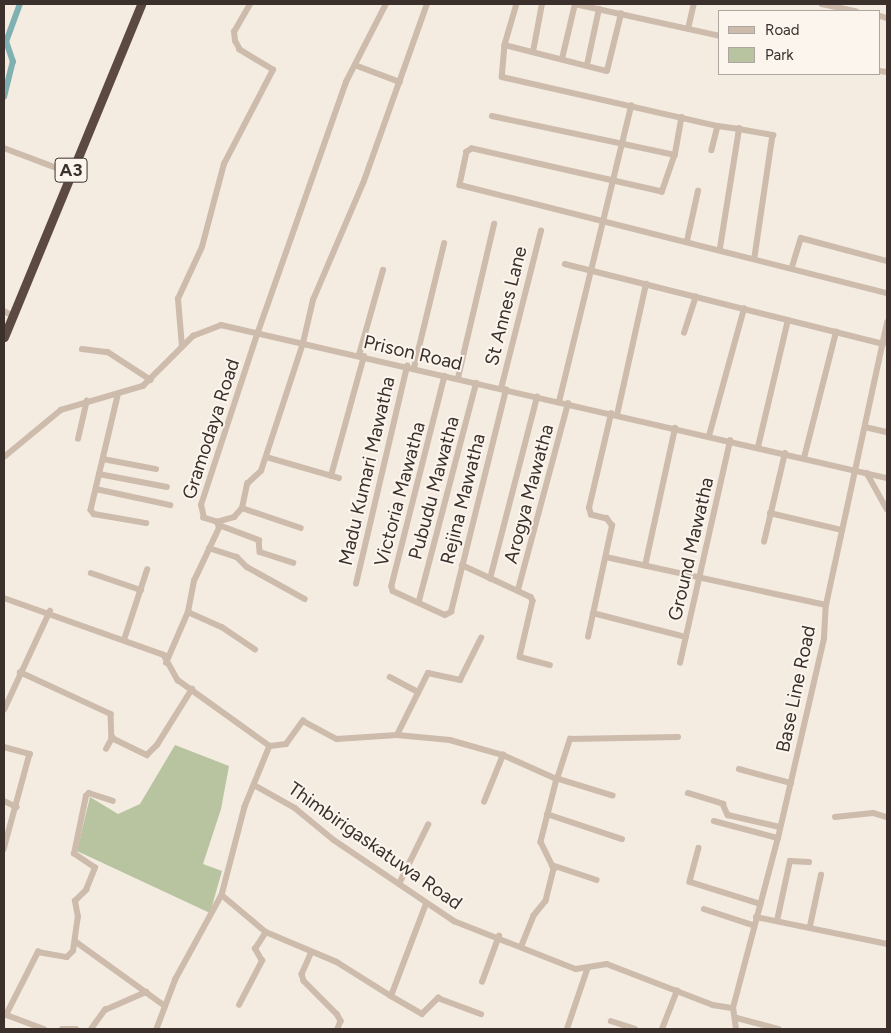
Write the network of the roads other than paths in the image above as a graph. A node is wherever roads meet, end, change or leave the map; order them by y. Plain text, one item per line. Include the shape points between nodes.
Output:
1 (135, 4) edge
2 (141, 4) edge
3 (250, 4) edge
4 (386, 4) edge
5 (427, 4) edge
6 (516, 4) edge
7 (542, 4) edge
8 (577, 4) edge
9 (609, 4) edge
10 (694, 4) edge
11 (822, 4) edge
12 (599, 9) junction
13 (850, 10) edge
14 (608, 11) junction
15 (621, 14) junction
16 (688, 29) junction
17 (718, 36) edge
18 (505, 45) junction
19 (532, 52) junction
20 (562, 60) junction
21 (355, 65) junction
22 (587, 65) junction
23 (400, 82) junction
24 (632, 106) junction
25 (492, 116) dead end
26 (682, 117) junction
27 (718, 126) junction
28 (739, 129) junction
29 (622, 144) junction
30 (4, 148) edge
31 (712, 150) dead end
32 (675, 155) junction
33 (65, 171) junction
34 (614, 182) junction
35 (698, 191) dead end
36 (602, 220) junction
37 (494, 224) dead end
38 (541, 231) dead end
39 (687, 240) junction
40 (444, 244) dead end
41 (720, 248) junction
42 (755, 258) junction
43 (887, 262) edge
44 (565, 264) dead end
45 (792, 267) junction
46 (383, 270) dead end
47 (589, 271) junction
48 (646, 284) junction
49 (887, 293) edge
50 (696, 297) junction
51 (744, 309) junction
52 (7, 313) edge
53 (788, 320) junction
54 (887, 324) edge
55 (4, 328) edge
56 (258, 332) junction
57 (836, 332) junction
58 (684, 333) dead end
59 (4, 337) edge
60 (303, 343) junction
61 (883, 344) junction
62 (182, 346) junction
63 (82, 350) dead end
64 (361, 356) junction
65 (410, 367) junction
66 (445, 376) junction
67 (458, 378) junction
68 (151, 380) junction
69 (476, 383) junction
70 (504, 389) junction
71 (118, 396) junction
72 (537, 397) junction
73 (86, 401) junction
74 (559, 402) junction
75 (568, 404) junction
76 (614, 414) junction
77 (865, 427) junction
78 (675, 428) junction
79 (887, 432) edge
80 (709, 436) junction
81 (78, 439) dead end
82 (730, 441) junction
83 (758, 447) junction
84 (785, 453) junction
85 (266, 457) junction
86 (4, 458) edge
87 (804, 458) junction
88 (103, 459) junction
89 (156, 469) dead end
90 (854, 470) junction
91 (866, 473) junction
92 (99, 474) junction
93 (331, 476) junction
94 (340, 478) dead end
95 (887, 478) edge
96 (167, 487) dead end
97 (96, 489) junction
98 (170, 506) dead end
99 (242, 508) junction
100 (887, 509) edge
101 (770, 513) junction
102 (146, 523) dead end
103 (218, 524) junction
104 (300, 528) dead end
105 (842, 530) junction
106 (764, 542) dead end
107 (209, 548) junction
108 (606, 557) junction
109 (293, 563) dead end
110 (462, 565) junction
111 (644, 566) junction
112 (147, 570) dead end
113 (91, 573) dead end
114 (700, 577) junction
115 (490, 579) junction
116 (356, 584) dead end
117 (141, 590) junction
118 (518, 590) junction
119 (4, 598) edge
120 (305, 599) dead end
121 (420, 601) junction
122 (826, 605) junction
123 (50, 611) junction
124 (188, 612) junction
125 (593, 613) junction
126 (448, 615) joint
127 (686, 636) junction
128 (588, 637) dead end
129 (481, 638) dead end
130 (124, 640) junction
131 (255, 649) dead end
132 (166, 663) junction
133 (680, 663) dead end
134 (550, 665) dead end
135 (20, 672) junction
136 (390, 677) dead end
137 (192, 689) junction
138 (418, 692) junction
139 (4, 710) edge
140 (397, 735) junction
141 (678, 737) dead end
142 (112, 738) junction
143 (270, 746) junction
144 (4, 747) edge
145 (106, 749) dead end
146 (503, 755) junction
147 (739, 769) dead end
148 (557, 779) junction
149 (791, 783) junction
150 (254, 785) junction
151 (688, 793) dead end
152 (613, 796) dead end
153 (113, 800) dead end
154 (4, 802) edge
155 (484, 802) dead end
156 (17, 807) junction
157 (547, 814) junction
158 (887, 816) edge
159 (834, 817) dead end
160 (714, 820) dead end
161 (428, 825) dead end
162 (780, 826) junction
163 (778, 838) junction
164 (622, 839) dead end
165 (699, 848) dead end
166 (4, 850) edge
167 (809, 862) dead end
168 (552, 865) junction
169 (821, 874) dead end
170 (597, 880) dead end
171 (399, 884) junction
172 (222, 895) junction
173 (426, 904) junction
174 (761, 904) junction
175 (704, 909) dead end
176 (756, 917) junction
177 (777, 921) junction
178 (753, 925) junction
179 (810, 926) junction
180 (266, 932) junction
181 (498, 936) junction
182 (75, 942) junction
183 (887, 944) edge
184 (522, 945) junction
185 (312, 952) junction
186 (587, 970) junction
187 (482, 982) dead end
188 (677, 991) junction
189 (146, 992) junction
190 (391, 996) junction
191 (239, 1005) dead end
192 (165, 1006) junction
193 (733, 1008) junction
194 (481, 1014) dead end
195 (5, 1015) edge
196 (737, 1018) junction
197 (611, 1021) dead end
198 (44, 1029) edge
199 (62, 1029) edge
200 (76, 1029) edge
201 (91, 1029) edge
202 (158, 1029) edge
203 (338, 1029) edge
204 (566, 1029) edge
205 (635, 1029) edge
206 (665, 1029) edge
207 (736, 1029) edge
208 (779, 1029) edge

1 - 33 highway, A3
2 - 59 highway, A3
3 - 62 street via 234,32 235,41 240,50 273,70 224,164 202,247 178,299
4 - 21 street
5 - 23 street
6 - 18 street
7 - 19 street
8 - 12 street
8 - 20 street
9 - 14 street
10 - 16 street
11 - 13 street
12 - 14 street
12 - 22 street
14 - 15 street
15 - 16 street
15 - 22 street via 609,69
16 - 17 street
18 - 19 street
18 - 24 street via 501,75 507,80
19 - 20 street
20 - 22 street
21 - 23 street
21 - 56 street
23 - 60 street via 364,181 313,300
24 - 26 street
24 - 29 street
25 - 29 street
26 - 27 street
26 - 32 street
27 - 28 street
27 - 31 street
28 - 41 street
28 - 42 street via 775,138
29 - 32 street
29 - 34 street
30 - 33 street
32 - 34 street via 662,192
33 - 52 highway, A3
34 - 36 street
34 - 36 street via 472,150 467,152 462,188
35 - 39 street
36 - 39 street
36 - 47 street
37 - 67 street
38 - 70 street, St Annes Lane
39 - 41 street
40 - 65 street, Madu Kumari Mawatha
41 - 42 street
42 - 45 street
43 - 45 street via 801,238
44 - 47 street
45 - 49 street
46 - 64 street
47 - 48 street
47 - 74 street
48 - 50 street
48 - 76 street
50 - 51 street
50 - 58 street
51 - 53 street
51 - 80 street
52 - 55 highway, A3
53 - 57 street
53 - 83 street
54 - 61 street, Base Line Road
56 - 60 street, Prison Road
56 - 62 street, Prison Road via 221,325 205,329
56 - 103 street, Gramodaya Road via 201,505 204,518
57 - 61 street
57 - 87 street
60 - 64 street, Prison Road
60 - 85 street
61 - 77 street, Base Line Road
62 - 68 street, Prison Road
63 - 68 street via 108,352
64 - 65 street, Prison Road
64 - 93 street
65 - 66 street, Prison Road
65 - 116 street, Madu Kumari Mawatha
66 - 67 street, Prison Road
66 - 121 street, Victoria Mawatha via 392,586 393,591
67 - 69 street, Prison Road
68 - 71 street, Prison Road
69 - 70 street, Prison Road
69 - 121 street, Pubudu Mawatha
70 - 72 street, Prison Road
70 - 110 street, Rejina Mawatha
71 - 73 street, Prison Road
71 - 88 street
72 - 74 street, Prison Road
72 - 115 street
73 - 81 street
73 - 86 street, Prison Road via 53,415
74 - 75 street, Prison Road
75 - 76 street, Prison Road
75 - 118 street, Arogya Mawatha
76 - 78 street, Prison Road
76 - 108 street via 589,508 591,515 611,522
77 - 79 street
77 - 90 street, Base Line Road
78 - 80 street, Prison Road
78 - 111 street
80 - 82 street, Prison Road
82 - 83 street, Prison Road
82 - 114 street, Ground Mawatha
83 - 84 street, Prison Road
84 - 87 street, Prison Road
84 - 101 street
85 - 93 street
85 - 99 street via 261,471 247,484
87 - 90 street, Prison Road
88 - 89 street
88 - 92 street
90 - 91 street, Prison Road
90 - 105 street, Base Line Road
91 - 95 street, Prison Road
91 - 100 street
92 - 96 street
92 - 97 street
93 - 94 street
97 - 98 street
97 - 102 street via 91,510 94,514
99 - 103 street via 234,517
99 - 104 street
101 - 105 street
101 - 106 street
103 - 107 street
103 - 109 street, Gramodaya Road via 259,540 260,552
105 - 122 street, Base Line Road
107 - 120 street via 237,556 247,567
107 - 124 street via 194,581
108 - 111 street
108 - 125 street
110 - 115 street
110 - 126 street, Rejina Mawatha
111 - 114 street
112 - 117 street
113 - 117 street
114 - 122 street
114 - 127 street, Ground Mawatha
115 - 118 street
117 - 130 street
118 - 134 street via 533,601 520,657
119 - 123 street
121 - 126 street, Victoria Mawatha
122 - 149 street, Base Line Road via 824,638
123 - 130 street
123 - 135 street
124 - 131 street
124 - 132 street
125 - 127 street
125 - 128 street
127 - 133 street, Ground Mawatha
129 - 138 street via 460,680 428,673
130 - 132 street via 164,656
132 - 137 street via 178,680
135 - 139 street
135 - 142 street via 111,714
136 - 138 street
137 - 142 street via 157,746 147,755
137 - 143 street
138 - 140 street
140 - 143 street via 337,739 302,721 286,744
140 - 146 street via 450,740
141 - 148 street via 623,740 574,736 563,755
142 - 145 street
143 - 150 street
144 - 156 street via 30,754
146 - 148 street
146 - 155 street
147 - 149 street
148 - 152 street
148 - 157 street
149 - 162 street, Base Line Road
150 - 171 street, Thimbirigaskatuwa Road via 295,808
150 - 172 street
151 - 162 street via 723,804 728,815
153 - 182 street via 89,793 86,796 74,854 95,868 86,890 75,902 78,917
154 - 156 street
156 - 166 street
157 - 164 street
157 - 168 street via 541,850
158 - 159 street via 873,813
160 - 163 street
161 - 171 street
162 - 163 street, Base Line Road
163 - 174 street, Base Line Road
165 - 174 street via 690,882
167 - 177 street via 790,861
168 - 170 street
168 - 184 street via 546,901 534,916
169 - 179 street
171 - 173 street, Thimbirigaskatuwa Road
172 - 180 street
172 - 192 street
173 - 181 street, Thimbirigaskatuwa Road via 454,921
173 - 190 street
174 - 176 street, Base Line Road
175 - 178 street
176 - 177 street
176 - 178 street, Base Line Road
177 - 179 street
178 - 193 street, Base Line Road
179 - 183 street
180 - 185 street
180 - 191 street via 255,949 262,962
181 - 184 street, Thimbirigaskatuwa Road
181 - 187 street
182 - 189 street
182 - 195 street via 67,957 38,952
184 - 186 street, Thimbirigaskatuwa Road
185 - 190 street
185 - 203 street via 302,974 304,981 337,1014 341,1021
186 - 188 street via 607,964
186 - 204 street
188 - 193 street via 713,1006
188 - 206 street
189 - 192 street
189 - 201 street via 105,1010
190 - 194 street via 422,1014 438,998
192 - 202 street
193 - 196 street
195 - 198 street
196 - 207 street
196 - 208 street
197 - 205 street
199 - 200 street

